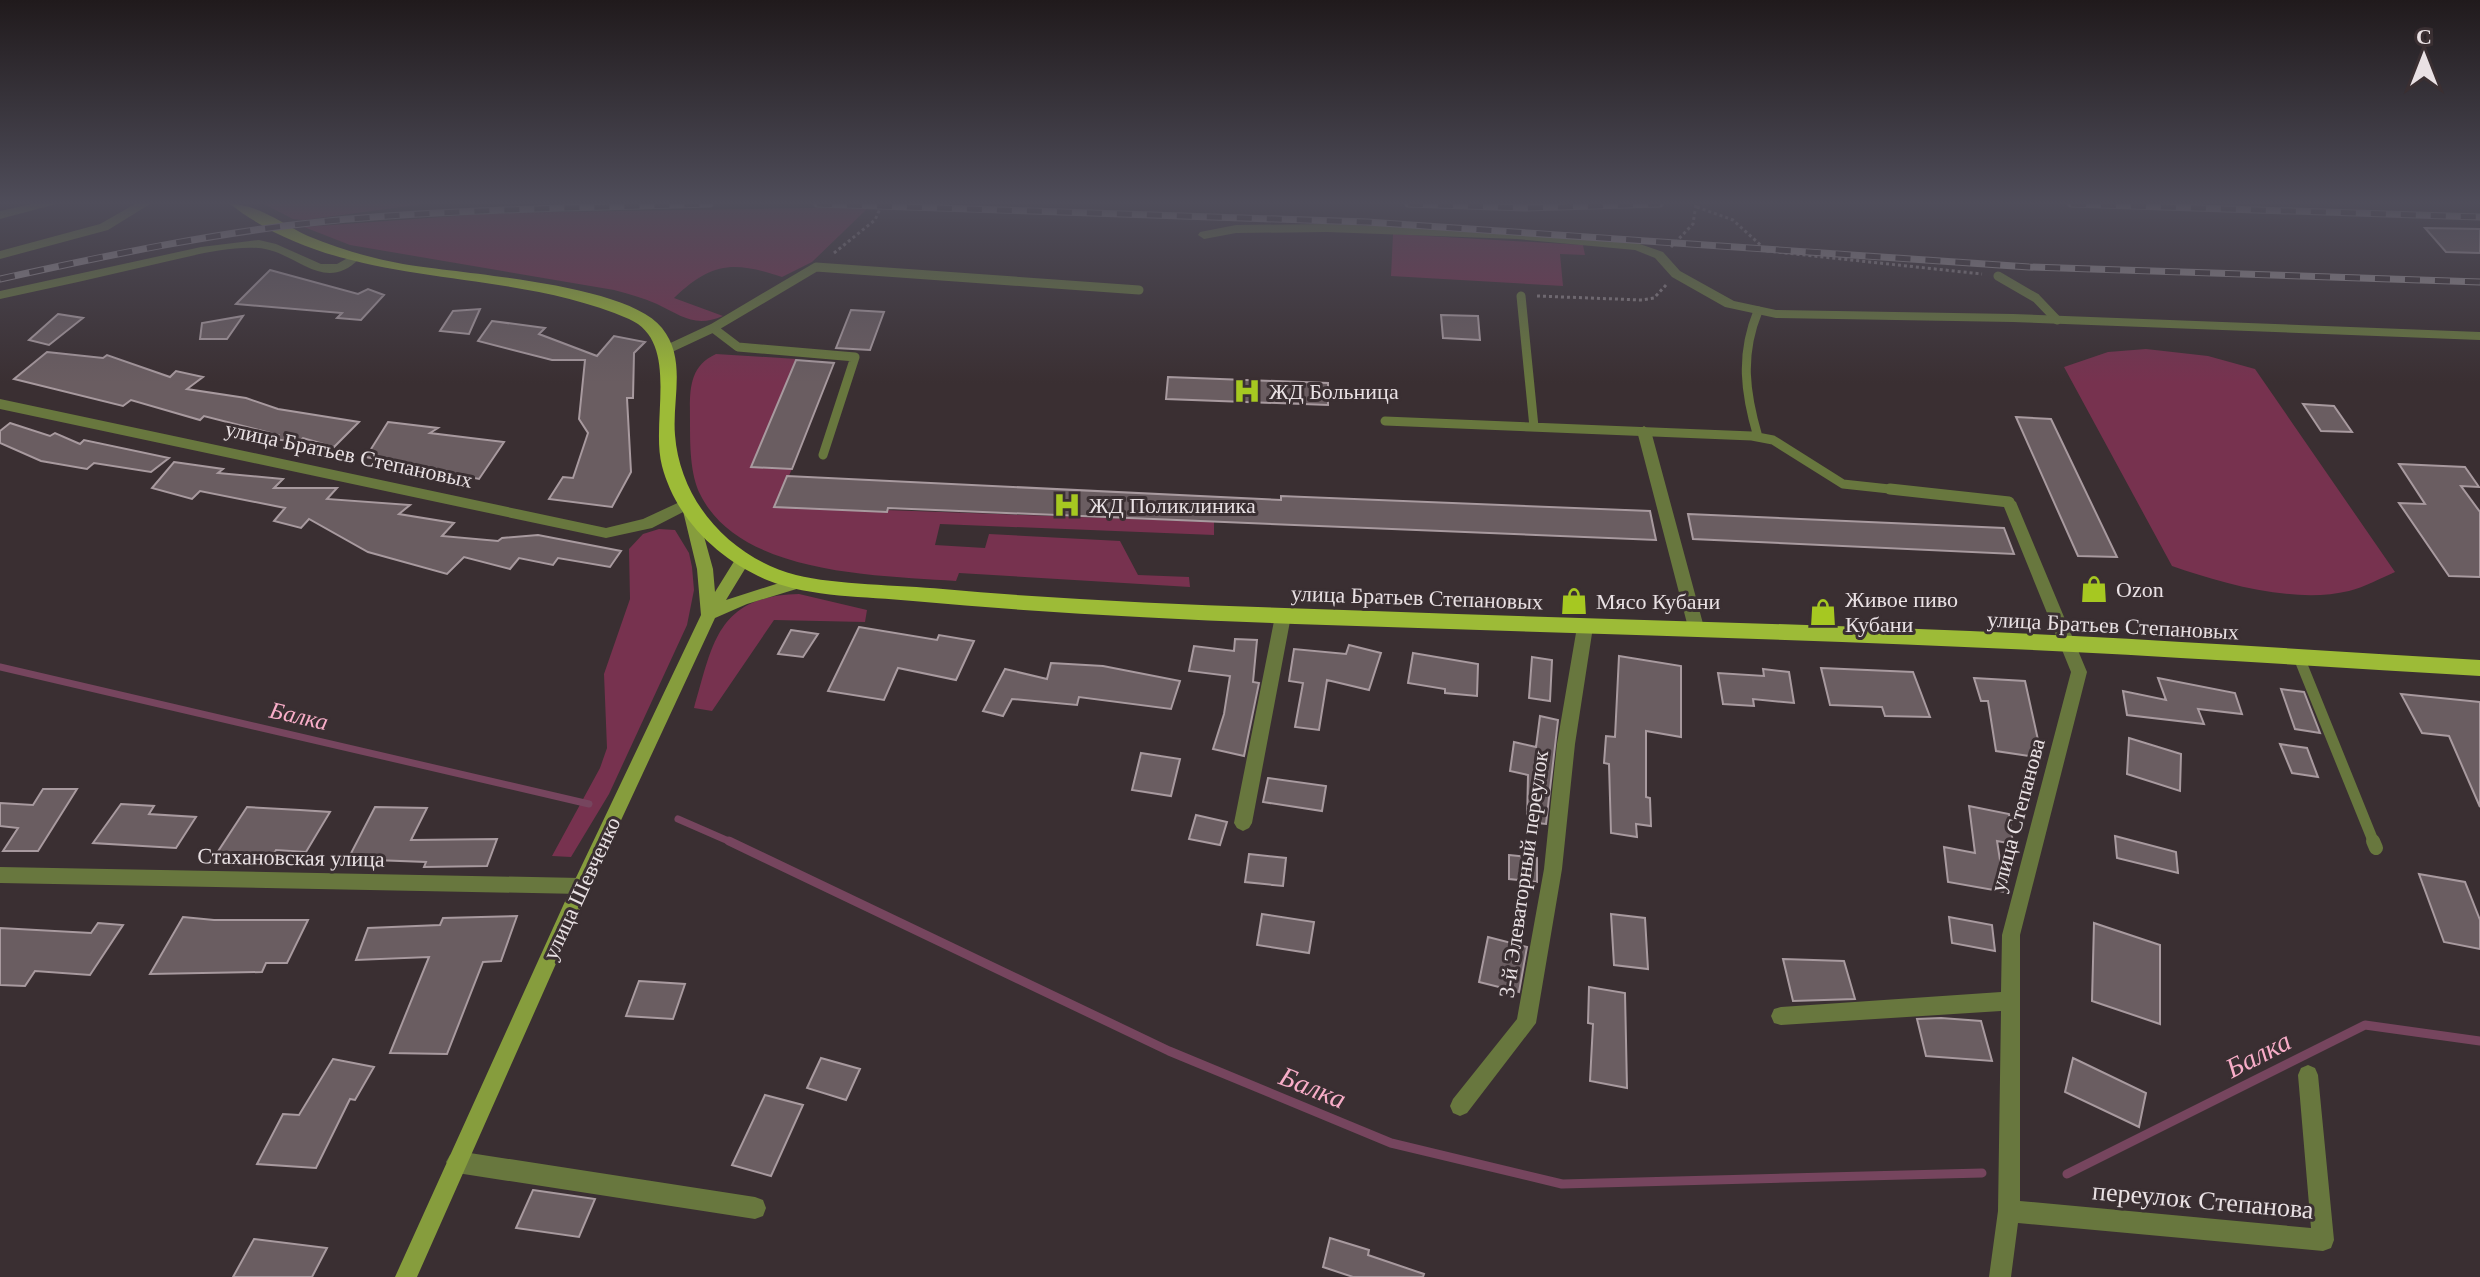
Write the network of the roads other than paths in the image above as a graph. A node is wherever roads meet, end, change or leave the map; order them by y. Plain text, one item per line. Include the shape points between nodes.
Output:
1 (141, 264) edge
2 (308, 264) edge
3 (347, 264) edge
4 (382, 264) edge
5 (1667, 264) edge
6 (1998, 276) road end
7 (1139, 290) dead end
8 (0, 295) edge
9 (1521, 296) road end
10 (1758, 311) junction
11 (2057, 320) junction
12 (713, 328) junction
13 (2480, 336) edge
14 (668, 349) junction
15 (0, 404) edge
16 (1385, 421) dead end
17 (1534, 427) junction
18 (1644, 431) junction
19 (1758, 437) junction
20 (823, 455) dead end
21 (2009, 502) joint
22 (687, 508) junction
23 (743, 559) junction
24 (798, 583) junction
25 (709, 615) junction
26 (1283, 616) junction
27 (1585, 627) junction
28 (1697, 631) junction
29 (2069, 644) junction
30 (2300, 660) junction
31 (2480, 668) edge
32 (1243, 823) dead end
33 (2376, 848) dead end
34 (0, 875) edge
35 (581, 886) junction
36 (2011, 1001) junction
37 (1781, 1016) dead end
38 (2308, 1075) dead end
39 (1460, 1106) dead end
40 (457, 1162) junction
41 (755, 1208) dead end
42 (2009, 1211) junction
43 (406, 1277) edge
44 (2000, 1277) edge

1 - 8 street
2 - 3 street via 322,271
4 - 14 main road via 571,293 648,322
5 - 10 street via 1730,304
6 - 11 lane via 2036,298
7 - 12 lane via 816,267
9 - 17 lane
10 - 11 street
10 - 19 lane via 1746,337 1743,383
11 - 13 street
12 - 14 lane
12 - 20 lane via 738,347 855,357
14 - 22 main road via 666,439
15 - 22 street, улица Братьев Степановых via 606,533
16 - 17 lane
17 - 18 lane
18 - 19 lane
18 - 28 street
19 - 21 lane via 1773,440 1843,484
21 - 29 street, улица Степанова
22 - 23 main road, улица Братьев Степановых via 713,538
22 - 25 main road via 705,569
23 - 24 main road, улица Братьев Степановых
23 - 25 main road, улица Шевченко
24 - 25 main road
24 - 26 main road, улица Братьев Степановых via 1071,608
25 - 35 main road, улица Шевченко
26 - 27 main road, улица Братьев Степановых
26 - 32 street
27 - 28 main road, улица Братьев Степановых
27 - 39 street, 3-й Элеваторный переулок via 1553,869 1526,1023
28 - 29 main road, улица Братьев Степановых
29 - 30 main road, улица Братьев Степановых
29 - 36 street, улица Степанова via 2079,672 2011,935
30 - 31 main road, улица Братьев Степановых
30 - 33 lane
34 - 35 street, Стахановская улица
35 - 40 main road, улица Шевченко
36 - 37 street
36 - 42 street, улица Степанова
38 - 42 street, переулок Степанова via 2323,1240
40 - 41 street
40 - 43 main road, улица Шевченко
42 - 44 street, улица Степанова

